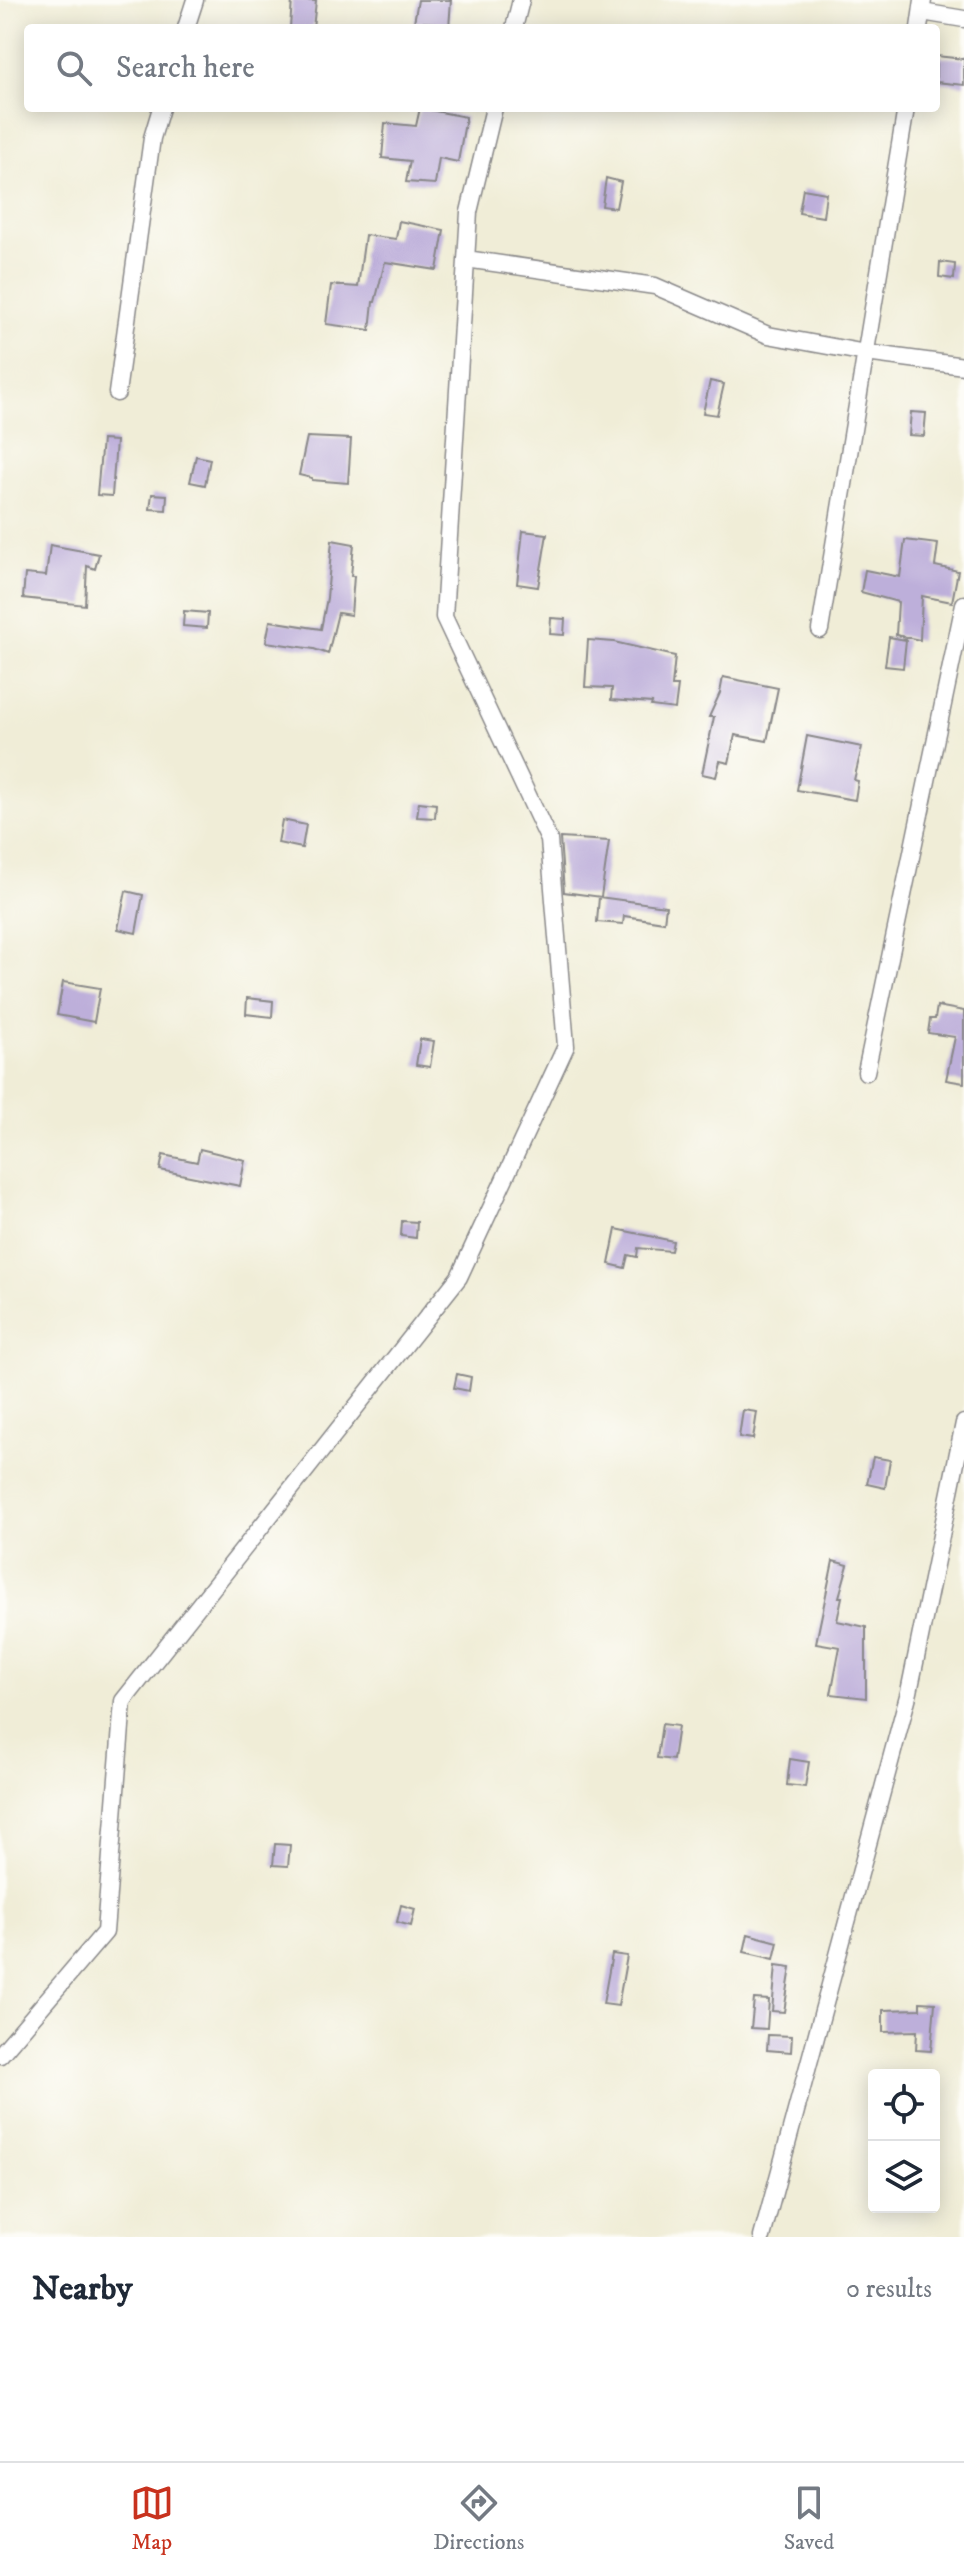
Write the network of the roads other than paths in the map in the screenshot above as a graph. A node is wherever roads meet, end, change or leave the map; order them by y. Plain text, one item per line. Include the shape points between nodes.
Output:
1 (195, 0) edge
2 (521, 0) edge
3 (921, 13) edge
4 (964, 19) edge
5 (187, 24) edge
6 (515, 24) edge
7 (160, 112) edge
8 (493, 112) edge
9 (905, 112) edge
10 (466, 259) junction
11 (866, 353) junction
12 (964, 366) edge
13 (117, 393) dead end
14 (964, 604) edge
15 (820, 630) dead end
16 (866, 1072) dead end
17 (964, 1423) edge
18 (0, 2055) edge
19 (762, 2237) edge

1 - 5 street
2 - 6 street
3 - 4 street
7 - 13 street
8 - 10 street via 469,212
9 - 11 street
10 - 11 street via 655,286 768,335
10 - 18 street via 444,617 549,840 566,1046 459,1277 123,1701 105,1932
11 - 12 street
11 - 15 street
14 - 16 street
17 - 19 street via 909,1692

